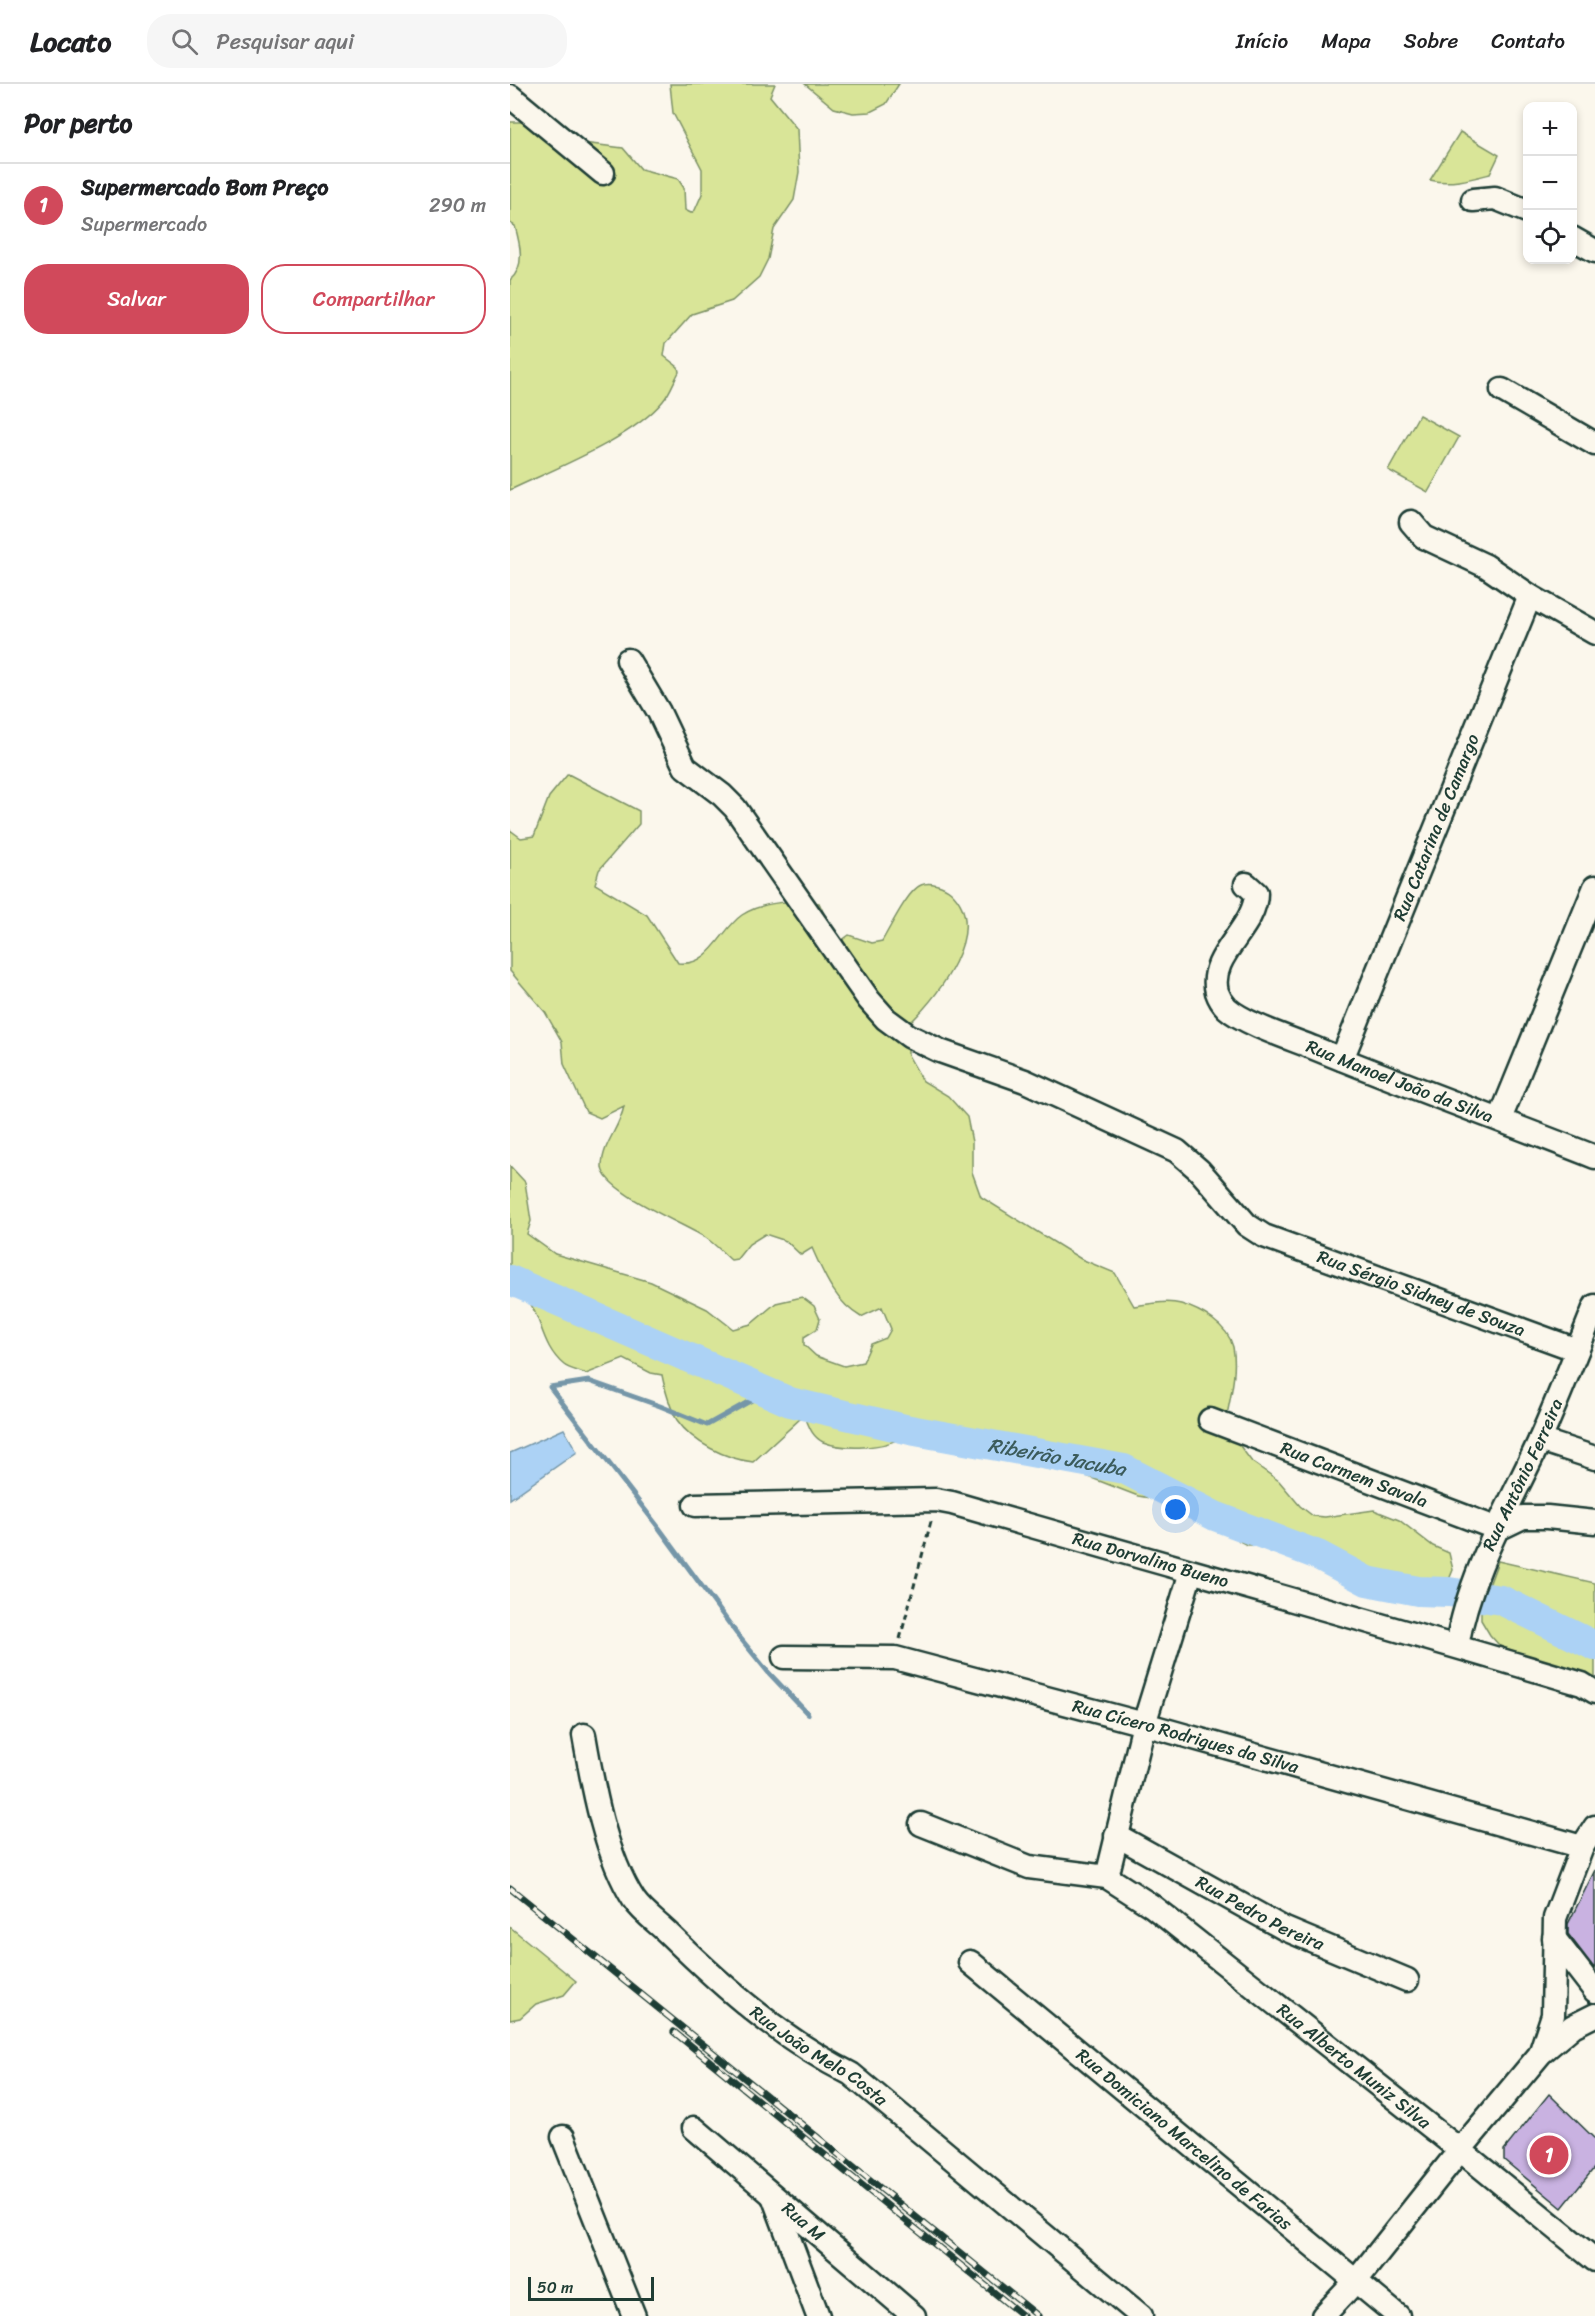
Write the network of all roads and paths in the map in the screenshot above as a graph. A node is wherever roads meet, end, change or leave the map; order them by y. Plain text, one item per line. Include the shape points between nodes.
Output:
1 (510, 96) edge
2 (603, 173) dead end
3 (1473, 200) dead end
4 (1525, 210) edge
5 (1577, 241) edge
6 (1595, 251) edge
7 (1502, 390) dead end
8 (1595, 444) edge
9 (1411, 522) dead end
10 (1530, 596) junction
11 (1595, 633) edge
12 (628, 660) dead end
13 (1246, 884) dead end
14 (1595, 887) edge
15 (1342, 1059) junction
16 (1500, 1119) junction
17 (1595, 1157) edge
18 (1595, 1306) edge
19 (1577, 1350) junction
20 (1210, 1420) dead end
21 (1540, 1440) junction
22 (1595, 1458) edge
23 (936, 1500) junction
24 (695, 1505) dead end
25 (1595, 1522) edge
26 (1498, 1529) junction
27 (1191, 1572) junction
28 (1457, 1646) junction
29 (784, 1657) dead end
30 (895, 1658) junction
31 (1595, 1692) edge
32 (1144, 1724) junction
33 (584, 1735) dead end
34 (921, 1824) dead end
35 (1595, 1827) edge
36 (1116, 1835) junction
37 (1582, 1847) junction
38 (1107, 1877) junction
39 (1554, 1938) junction
40 (970, 1962) dead end
41 (1407, 1980) dead end
42 (1595, 1991) edge
43 (1595, 2015) edge
44 (1541, 2053) junction
45 (694, 2128) dead end
46 (563, 2138) dead end
47 (1460, 2150) junction
48 (773, 2194) junction
49 (1595, 2260) edge
50 (1355, 2282) junction
51 (634, 2316) edge
52 (818, 2316) edge
53 (915, 2316) edge
54 (1141, 2316) edge
55 (1323, 2316) edge
56 (1398, 2316) edge

1 - 2 street
3 - 4 street via 1495,198
5 - 6 street
7 - 8 street
9 - 10 street via 1424,537 1486,566
10 - 11 street
10 - 15 street, Rua Catarina de Camargo
12 - 19 street, Rua Sérgio Sidney de Souza via 686,767 735,808 869,1000 909,1036 1025,1081 1177,1151 1199,1170 1247,1226 1264,1236
13 - 15 street, Rua Manoel João da Silva via 1256,893 1256,906 1219,965 1216,990 1220,1000 1253,1023
14 - 16 street
15 - 16 street, Rua Manoel João da Silva
16 - 17 street, Rua Manoel João da Silva
18 - 19 street, Rua Antônio Ferreira
19 - 21 street, Rua Antônio Ferreira
20 - 26 street, Rua Carmem Savala
21 - 22 street
21 - 26 street, Rua Antônio Ferreira
23 - 24 street, Rua Dorvalino Bueno
23 - 27 street, Rua Dorvalino Bueno
23 - 30 path
25 - 26 street via 1523,1516
26 - 28 street, Rua Antônio Ferreira via 1467,1603
27 - 28 street, Rua Dorvalino Bueno
27 - 32 street
28 - 31 street, Rua Dorvalino Bueno via 1582,1684
29 - 30 street, Rua Cícero Rodrigues da Silva
30 - 32 street, Rua Cícero Rodrigues da Silva
32 - 36 street
32 - 37 street, Rua Cícero Rodrigues da Silva
33 - 54 street, Rua João Melo Costa via 593,1789 611,1851 635,1901 699,1964 782,2033 851,2074
34 - 38 street via 1029,1867
35 - 37 street
36 - 38 street
36 - 41 street, Rua Pedro Pereira via 1285,1929
37 - 39 street via 1555,1918
38 - 47 street, Rua Alberto Muniz Silva via 1152,1906
39 - 42 street
39 - 44 street via 1552,2015
40 - 50 street, Rua Domiciano Marcelino de Farias
43 - 44 street via 1573,2026
44 - 47 street
45 - 48 street, Rua M
46 - 51 street
47 - 49 street, Rua Alberto Muniz Silva
47 - 50 street
48 - 52 street
48 - 53 street, Rua M
50 - 55 street
50 - 56 street, Rua Domiciano Marcelino de Farias

